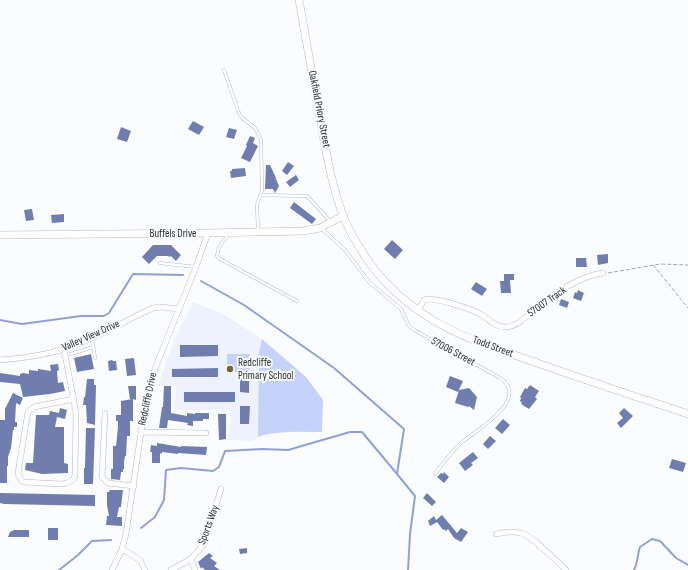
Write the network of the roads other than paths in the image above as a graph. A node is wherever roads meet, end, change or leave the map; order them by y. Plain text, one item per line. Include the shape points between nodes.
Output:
1 (299, 0) edge
2 (224, 70) dead end
3 (261, 195) junction
4 (343, 216) junction
5 (332, 222) junction
6 (320, 228) junction
7 (258, 232) junction
8 (208, 233) junction
9 (230, 233) junction
10 (0, 235) edge
11 (160, 263) dead end
12 (196, 267) junction
13 (604, 273) road end
14 (297, 301) dead end
15 (179, 309) junction
16 (419, 311) junction
17 (92, 338) junction
18 (93, 347) junction
19 (64, 349) junction
20 (71, 354) dead end
21 (95, 358) dead end
22 (0, 360) edge
23 (74, 399) junction
24 (105, 414) dead end
25 (688, 414) edge
26 (141, 432) junction
27 (206, 433) dead end
28 (435, 474) dead end
29 (134, 486) junction
30 (222, 489) dead end
31 (496, 534) dead end
32 (122, 549) junction
33 (191, 558) junction
34 (112, 570) edge
35 (145, 570) edge
36 (171, 570) edge
37 (195, 570) edge
38 (566, 570) edge

1 - 4 street, Oakfield Priory Street via 331,176
2 - 3 lane via 241,117 255,128 261,139
3 - 5 lane via 306,196
3 - 7 lane via 257,205
4 - 5 street, Buffels Drive
4 - 16 street, Todd Street via 376,271 391,288
5 - 6 street, Buffels Drive
6 - 7 street, Buffels Drive
6 - 28 lane, 57006 Street via 345,250 369,282 401,309 409,326 502,379 509,387 509,397 498,414 462,443
7 - 9 street, Buffels Drive
8 - 9 street, Buffels Drive
8 - 10 street, Buffels Drive
8 - 12 street, Redcliffe Drive
9 - 14 lane via 219,247 217,256
11 - 12 lane
12 - 15 street, Redcliffe Drive
13 - 16 street, 57007 Track via 572,284 510,326 498,326 478,313 431,298 424,300
15 - 17 street, Valley View Drive via 153,308
15 - 26 street, Redcliffe Drive via 156,366
16 - 25 street, Todd Street via 478,342
17 - 18 lane
17 - 19 street, Valley View Drive
18 - 20 lane
18 - 21 lane
19 - 22 street, Valley View Drive
19 - 23 street
23 - 23 street via 77,421 74,479 67,484 23,482 18,473 28,412 34,407
24 - 29 street via 102,478 108,483
26 - 27 street
26 - 29 street, Redcliffe Drive
29 - 32 street, Redcliffe Drive
30 - 33 street, Sports Way via 204,544
31 - 38 street via 522,533
32 - 34 street, Redcliffe Drive
32 - 35 street via 140,560
33 - 36 street, Sports Way
33 - 37 street

